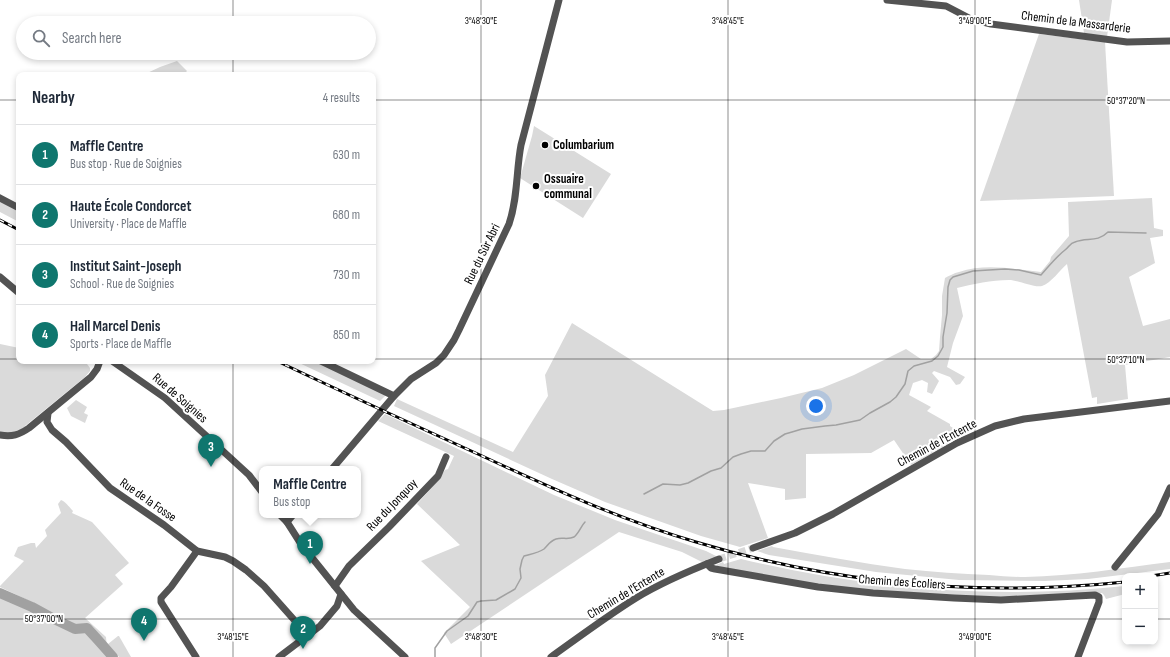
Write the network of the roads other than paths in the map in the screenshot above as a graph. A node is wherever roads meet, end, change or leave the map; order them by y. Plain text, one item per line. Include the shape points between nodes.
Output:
1 (559, 0) edge
2 (887, 0) edge
3 (1170, 41) edge
4 (0, 198) edge
5 (16, 206) edge
6 (0, 277) edge
7 (16, 290) edge
8 (99, 364) edge
9 (116, 364) edge
10 (327, 364) edge
11 (394, 396) junction
12 (1170, 401) edge
13 (48, 413) junction
14 (0, 435) edge
15 (446, 457) dead end
16 (335, 466) edge
17 (259, 488) edge
18 (1170, 488) edge
19 (283, 518) edge
20 (290, 518) edge
21 (286, 522) junction
22 (753, 548) tunnel mouth
23 (197, 551) junction
24 (719, 559) tunnel mouth
25 (707, 564) junction
26 (1115, 567) dead end
27 (335, 586) junction
28 (341, 594) junction
29 (347, 602) junction
30 (337, 606) junction
31 (305, 637) junction
32 (196, 657) edge
33 (279, 657) edge
34 (405, 657) edge
35 (551, 657) edge
36 (1078, 657) edge

1 - 11 street, Rue du Sûr Abri via 522,145 515,204 509,224 454,340 444,355 411,379
2 - 3 street, Chemin de la Massarderie via 946,6 971,19 991,24 1127,42
4 - 5 street
6 - 7 street
8 - 13 street via 90,377
9 - 17 street, Rue de Soignies via 165,398 249,475
10 - 11 street
11 - 16 street, Rue du Sûr Abri
12 - 22 street, Chemin de l'Entente via 1024,419 995,426 957,443 832,514
13 - 14 street via 19,434
13 - 23 street, Rue de la Fosse via 48,422 52,430 110,488
15 - 27 street, Rue du Jonquoy via 438,476 349,566
18 - 26 street via 1158,514
19 - 21 street
20 - 21 street
21 - 27 street
23 - 31 street, Rue de la Fosse via 224,557 246,570 296,622
23 - 32 street via 161,598 161,602
24 - 25 street, Chemin de l'Entente
25 - 35 street, Chemin de l'Entente via 637,598
25 - 36 street, Chemin des Écoliers via 715,569 818,587 873,593 993,599 1093,595 1099,597 1098,605
27 - 28 street
28 - 29 street
28 - 30 street
29 - 30 street
29 - 34 street
30 - 31 street via 320,626
31 - 33 street

